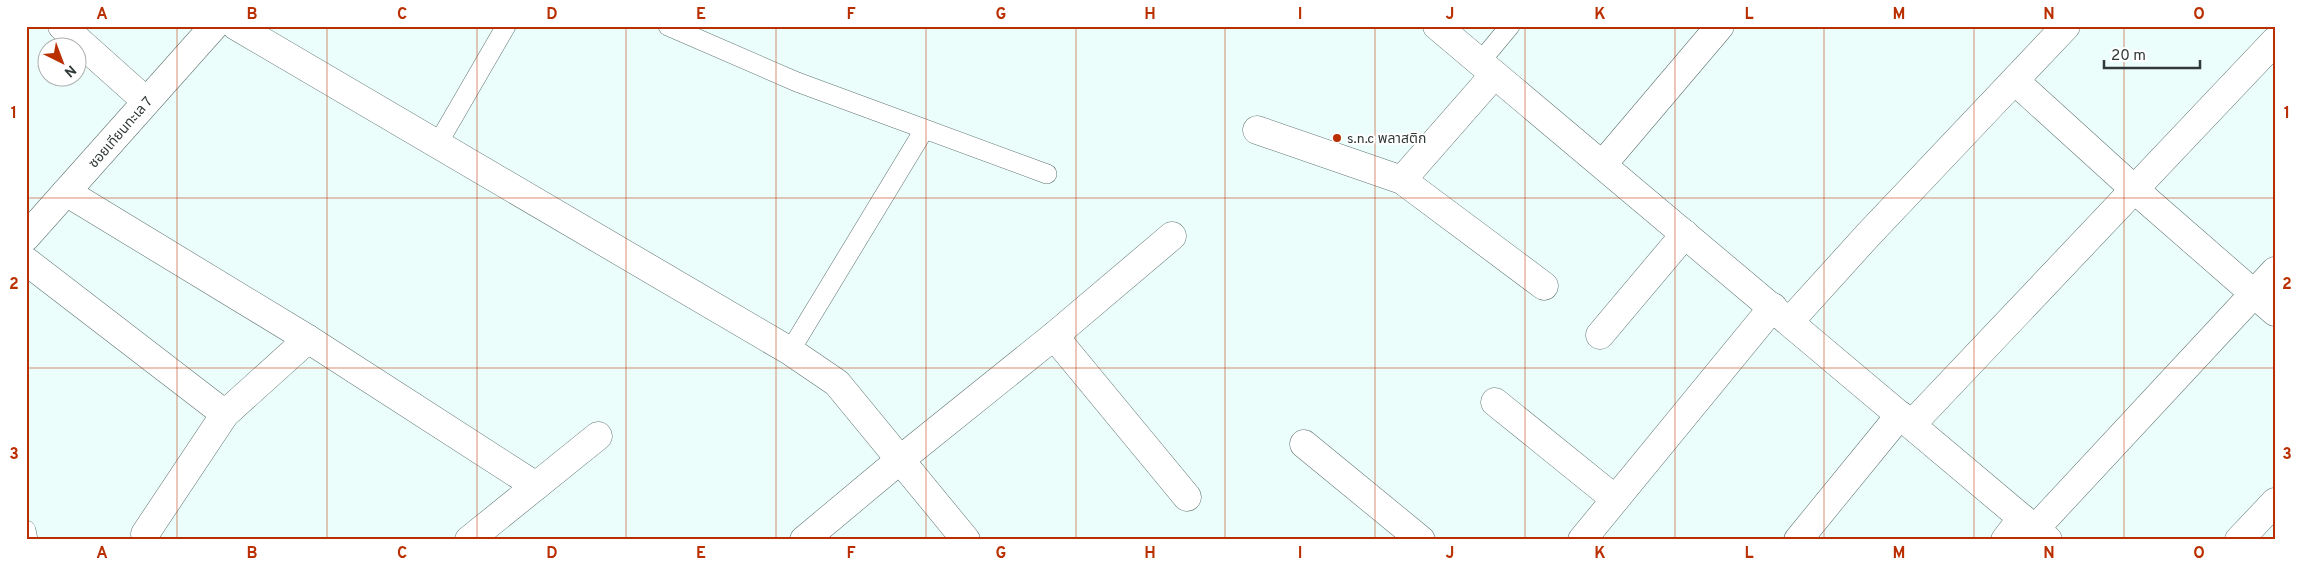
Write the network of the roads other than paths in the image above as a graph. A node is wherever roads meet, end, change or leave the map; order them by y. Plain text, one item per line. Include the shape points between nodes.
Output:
1 (62, 26) edge
2 (214, 26) edge
3 (236, 26) edge
4 (506, 26) edge
5 (668, 26) edge
6 (1437, 26) edge
7 (1510, 26) edge
8 (1720, 26) edge
9 (2066, 26) edge
10 (2275, 41) edge
11 (1487, 69) junction
12 (2015, 81) junction
13 (146, 101) junction
14 (924, 130) junction
15 (1256, 130) dead end
16 (438, 145) junction
17 (1603, 164) junction
18 (1047, 174) dead end
19 (1402, 180) junction
20 (2134, 189) junction
21 (66, 192) junction
22 (1685, 234) junction
23 (1172, 236) dead end
24 (26, 237) edge
25 (26, 260) edge
26 (2275, 271) edge
27 (1544, 286) dead end
28 (2254, 294) junction
29 (2275, 312) edge
30 (1782, 314) junction
31 (1054, 336) junction
32 (1600, 336) dead end
33 (308, 339) junction
34 (790, 351) junction
35 (1495, 402) dead end
36 (225, 414) junction
37 (1906, 419) junction
38 (598, 436) dead end
39 (1304, 444) dead end
40 (901, 459) junction
41 (536, 486) junction
42 (1187, 497) dead end
43 (1615, 499) junction
44 (2275, 502) edge
45 (2035, 529) edge
46 (26, 530) edge
47 (145, 534) dead end
48 (28, 540) edge
49 (469, 540) edge
50 (804, 540) edge
51 (966, 540) edge
52 (1421, 540) edge
53 (1582, 540) edge
54 (1798, 540) edge
55 (2005, 540) edge
56 (2239, 540) edge

1 - 13 street
2 - 13 street, ซอยเทียนทะเล 7
3 - 16 street
4 - 16 lane
5 - 14 lane via 796,82 857,102
6 - 11 street
7 - 11 lane
8 - 17 street
9 - 12 street
10 - 20 street
11 - 17 street
11 - 19 street
12 - 20 street
12 - 30 street via 1868,235
13 - 21 street, ซอยเทียนทะเล 7
14 - 18 lane
14 - 34 lane
15 - 19 street
16 - 34 street
17 - 22 street
19 - 27 street
20 - 28 street
20 - 37 street
21 - 24 street, ซอยเทียนทะเล 7
21 - 33 street
22 - 30 street
22 - 32 street
23 - 31 street
25 - 36 street
26 - 28 street
28 - 29 street
28 - 45 street
30 - 37 street
30 - 43 street
31 - 40 street
31 - 42 street
33 - 36 street
33 - 41 street
34 - 40 street via 837,383
35 - 43 street
36 - 47 street
37 - 45 street
37 - 54 street
38 - 41 street
39 - 52 street
40 - 50 street
40 - 51 street
41 - 49 street
43 - 53 street
44 - 56 street
45 - 55 street
46 - 48 lane

